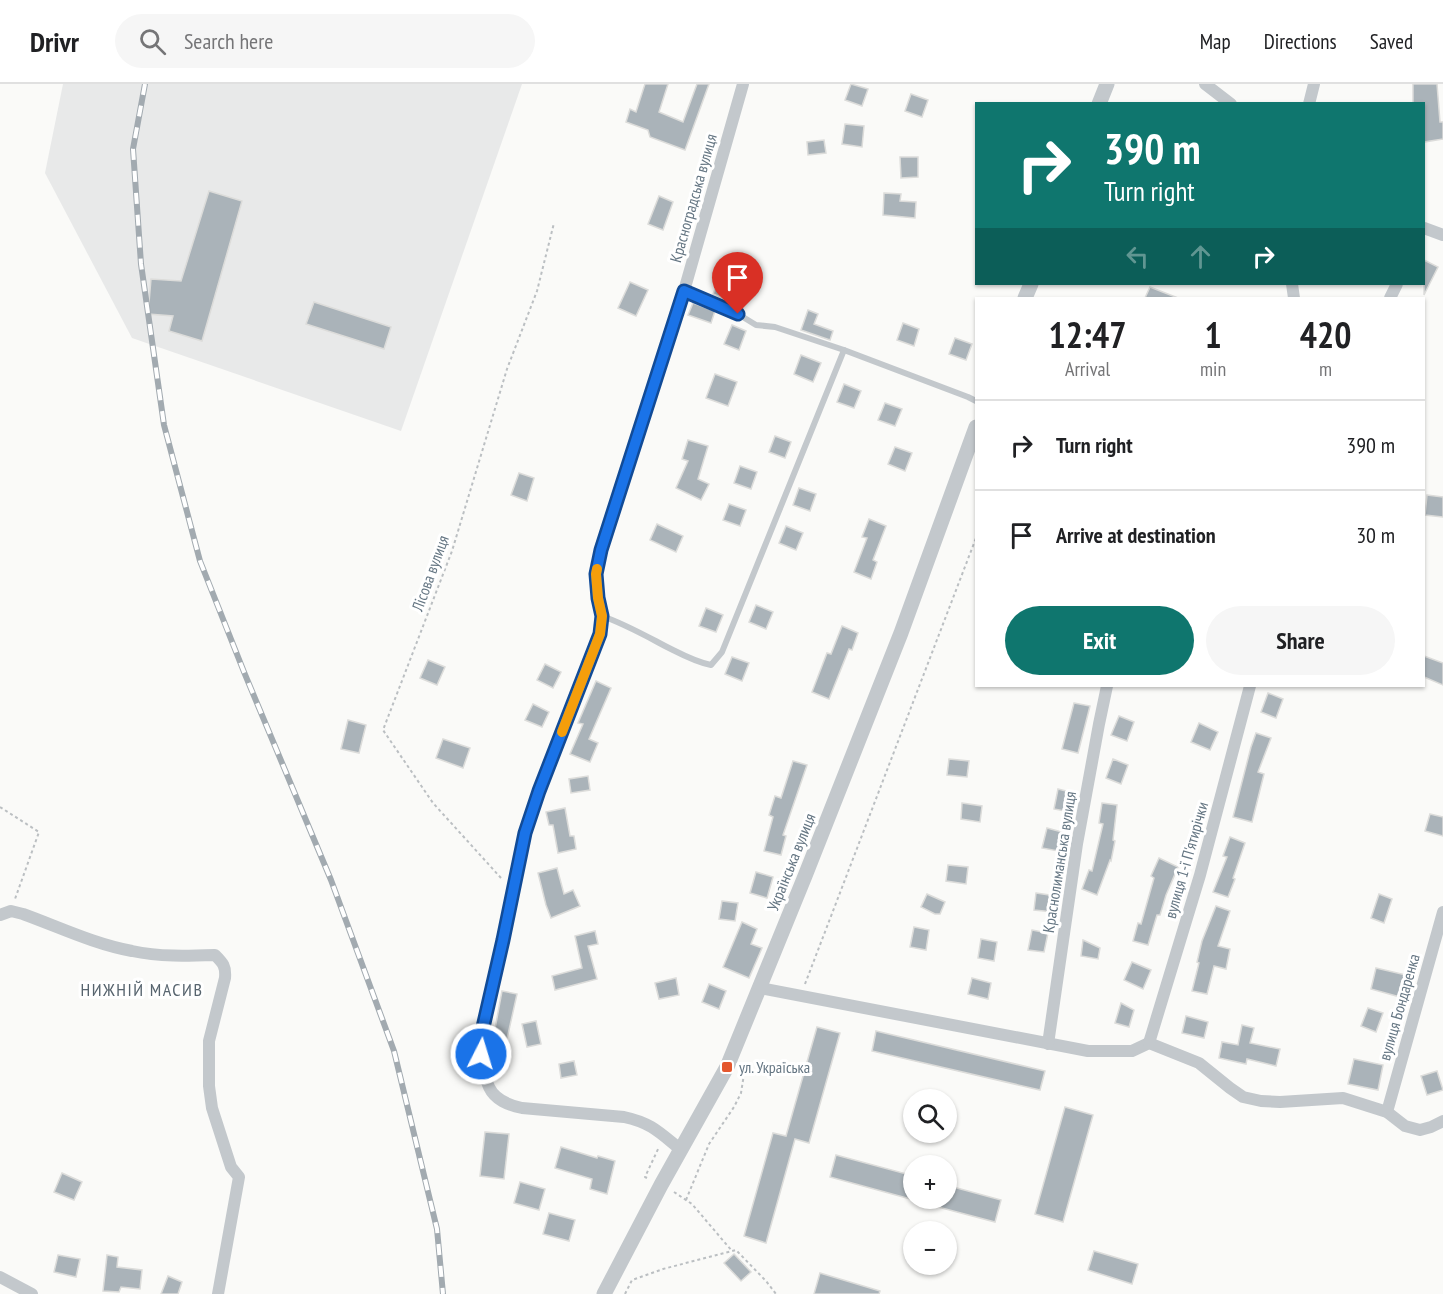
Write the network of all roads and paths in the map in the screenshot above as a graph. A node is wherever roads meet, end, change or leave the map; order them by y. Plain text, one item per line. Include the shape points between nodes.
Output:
1 (743, 84) edge
2 (1107, 84) edge
3 (1205, 84) edge
4 (1314, 84) edge
5 (1100, 102) edge
6 (1228, 102) edge
7 (1310, 102) edge
8 (554, 224) dead end
9 (1425, 228) edge
10 (1443, 235) edge
11 (684, 291) junction
12 (844, 350) junction
13 (975, 400) edge
14 (975, 430) edge
15 (975, 541) edge
16 (602, 616) junction
17 (1107, 687) edge
18 (1250, 687) edge
19 (0, 807) edge
20 (513, 891) junction
21 (1443, 912) edge
22 (5, 913) edge
23 (760, 987) junction
24 (800, 995) junction
25 (1149, 1043) junction
26 (1048, 1044) junction
27 (744, 1074) dead end
28 (1387, 1112) junction
29 (1443, 1121) edge
30 (664, 1137) junction
31 (681, 1150) junction
32 (645, 1177) dead end
33 (661, 1185) junction
34 (686, 1200) junction
35 (732, 1251) junction
36 (0, 1277) edge
37 (32, 1294) edge
38 (218, 1294) edge
39 (604, 1294) edge
40 (625, 1294) edge
41 (776, 1294) edge

1 - 11 street, Красноградська вулиця
2 - 5 street
3 - 6 street
4 - 7 street
8 - 20 path, Лісова вулиця via 537,291 507,369 452,550 383,730 433,803
9 - 10 street
11 - 12 lane via 756,325 775,327
11 - 16 street, Красноградська вулиця via 601,550 596,574
12 - 13 lane
12 - 16 lane via 722,652 711,665
14 - 23 street, Українська вулиця via 901,633
15 - 24 path
16 - 20 street, Красноградська вулиця via 600,634 539,791
17 - 26 street, Краснолиманська вулиця via 1077,844
18 - 25 street, вулиця 1-ї П'ятирічки via 1200,875
19 - 22 path via 39,832
20 - 30 street, Красноградська вулиця via 481,1036 489,1087 507,1105 639,1120
21 - 28 street, вулиця Бондаренка
22 - 38 street via 23,914 99,943 132,951 167,956 215,955 222,962 226,970 209,1041 209,1086 231,1167 239,1177
23 - 24 street
23 - 31 street, Українська вулиця via 727,1067
24 - 26 street
25 - 26 street via 1132,1051 1088,1051
25 - 28 street via 1199,1063 1243,1097 1280,1102 1343,1098
27 - 34 path via 741,1093 709,1144
28 - 29 street via 1405,1126 1420,1130
30 - 31 street, Красноградська вулиця
30 - 32 path
31 - 33 street, Українська вулиця
33 - 34 path
33 - 39 street, Українська вулиця
34 - 35 path
35 - 40 path via 632,1280
35 - 41 path via 736,1250
36 - 37 street

